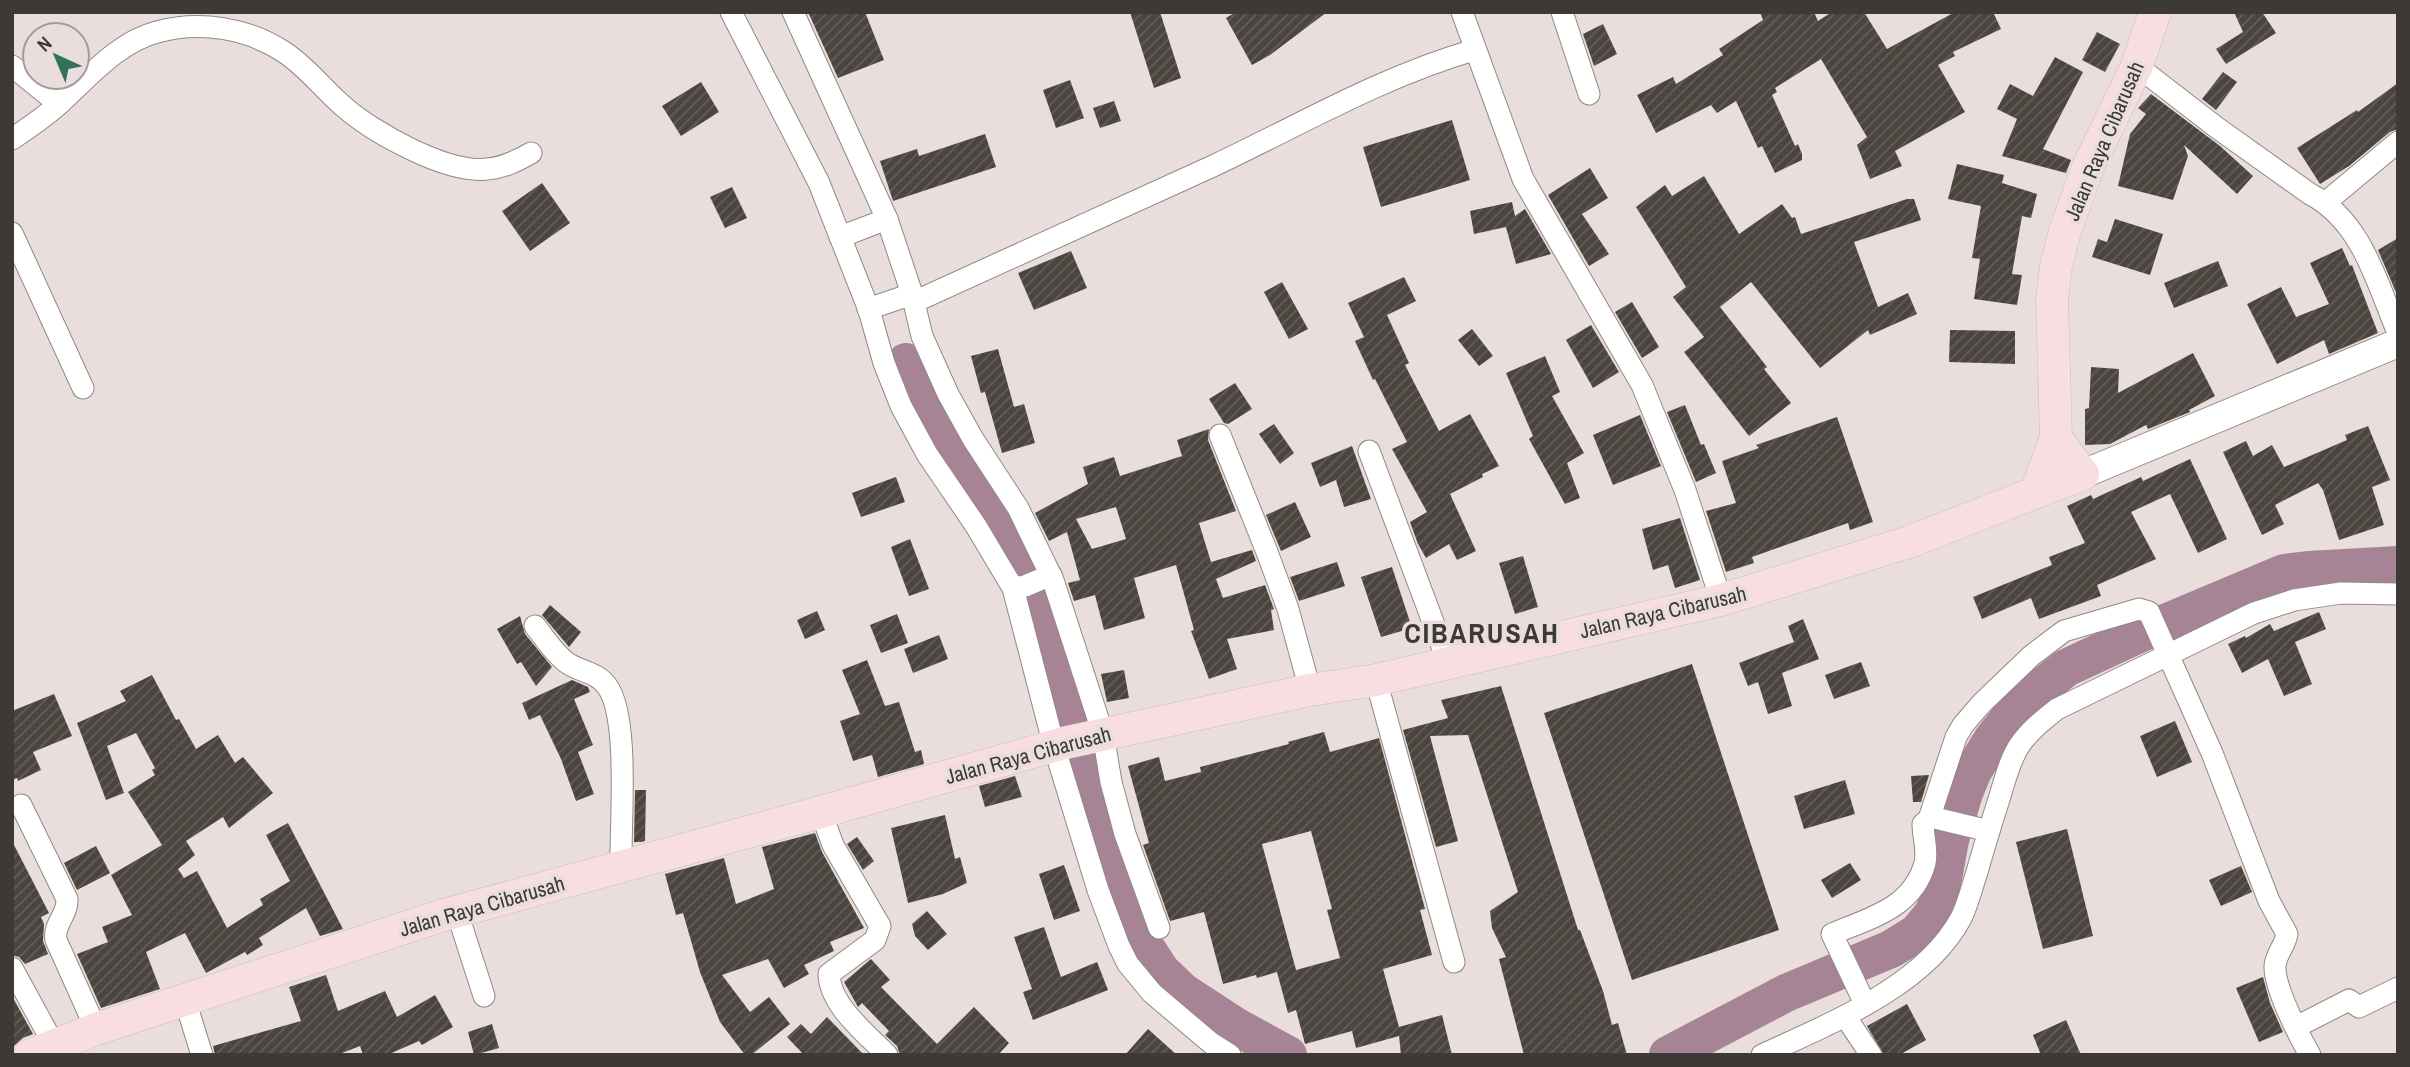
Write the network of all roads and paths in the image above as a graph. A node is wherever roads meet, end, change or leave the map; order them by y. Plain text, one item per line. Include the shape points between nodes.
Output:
1 (731, 12) edge
2 (793, 12) edge
3 (1462, 12) edge
4 (1562, 12) edge
5 (2155, 12) edge
6 (1474, 50) junction
7 (12, 66) edge
8 (2137, 66) junction
9 (1589, 94) dead end
10 (55, 99) junction
11 (12, 139) edge
12 (2398, 142) edge
13 (531, 153) dead end
14 (2326, 202) junction
15 (885, 220) junction
16 (12, 233) edge
17 (847, 234) junction
18 (910, 297) junction
19 (876, 307) junction
20 (2398, 334) edge
21 (2398, 343) edge
22 (83, 388) dead end
23 (1220, 435) dead end
24 (2056, 438) junction
25 (1370, 451) dead end
26 (2083, 474) junction
27 (2036, 492) junction
28 (1049, 576) junction
29 (1019, 587) junction
30 (2398, 594) edge
31 (1721, 600) junction
32 (535, 626) dead end
33 (2165, 647) junction
34 (1448, 662) junction
35 (1376, 680) junction
36 (1310, 690) junction
37 (1099, 735) junction
38 (1059, 744) junction
39 (21, 805) dead end
40 (821, 812) junction
41 (1932, 818) junction
42 (1982, 828) junction
43 (621, 866) junction
44 (457, 912) junction
45 (1159, 928) dead end
46 (1454, 962) dead end
47 (12, 968) edge
48 (2398, 988) edge
49 (484, 996) dead end
50 (185, 1000) junction
51 (1864, 1004) junction
52 (1845, 1016) junction
53 (2296, 1027) junction
54 (96, 1029) junction
55 (1205, 1049) edge
56 (42, 1050) edge
57 (202, 1055) edge
58 (887, 1055) edge
59 (1230, 1055) edge
60 (1762, 1055) edge
61 (1871, 1055) edge
62 (2310, 1055) edge

1 - 17 street
2 - 15 street
3 - 6 street
4 - 9 street
5 - 8 main road, Jalan Raya Cibarusah
6 - 18 street via 1386,81 1213,165
6 - 31 street via 1523,179 1642,385 1685,490
7 - 10 street
8 - 14 street
8 - 24 main road, Jalan Raya Cibarusah via 2084,177 2056,266 2052,300
10 - 11 street
10 - 13 street via 128,45 155,32 207,26 232,29 284,52 373,128 439,161 486,170
12 - 14 street
14 - 20 street via 2360,243
15 - 17 street
15 - 18 street
16 - 22 street
17 - 19 street
18 - 19 street
18 - 28 street via 948,394 1018,508
19 - 29 street via 884,363 901,406 927,454
21 - 26 street
23 - 36 street via 1288,609
24 - 26 main road
24 - 27 main road, Jalan Raya Cibarusah
25 - 34 street
26 - 27 main road, Jalan Raya Cibarusah
27 - 31 main road, Jalan Raya Cibarusah via 1909,542
28 - 29 street
28 - 37 street via 1077,649
29 - 38 street
30 - 33 street via 2341,593 2294,600
31 - 34 main road, Jalan Raya Cibarusah
32 - 43 street via 568,664 596,675 615,705 623,762
33 - 41 street via 2150,612 2139,609 2064,631 2031,656 1963,725
33 - 42 street via 2057,709 2035,727 2018,747
33 - 53 street via 2269,901 2287,934 2276,972
34 - 35 main road, Jalan Raya Cibarusah
35 - 36 main road, Jalan Raya Cibarusah
35 - 46 street
36 - 37 main road, Jalan Raya Cibarusah
37 - 38 main road, Jalan Raya Cibarusah
37 - 45 street via 1118,809
38 - 40 main road, Jalan Raya Cibarusah
38 - 55 street via 1098,890 1128,964
39 - 54 street via 67,899 56,940
40 - 43 main road, Jalan Raya Cibarusah
40 - 58 street via 833,845 880,926 875,940 830,974 830,985 839,1002
41 - 42 street
41 - 51 street via 1923,824 1925,864 1911,891 1890,909 1832,934
42 - 51 street via 1961,917 1949,936 1908,976
43 - 44 main road, Jalan Raya Cibarusah
44 - 49 street
44 - 50 main road, Jalan Raya Cibarusah
47 - 56 street
48 - 53 street via 2359,1007 2349,1000
50 - 54 main road, Jalan Raya Cibarusah
50 - 57 street
51 - 52 street
52 - 60 street
52 - 61 street
53 - 62 street
54 - 56 main road, Jalan Raya Cibarusah
55 - 59 street

